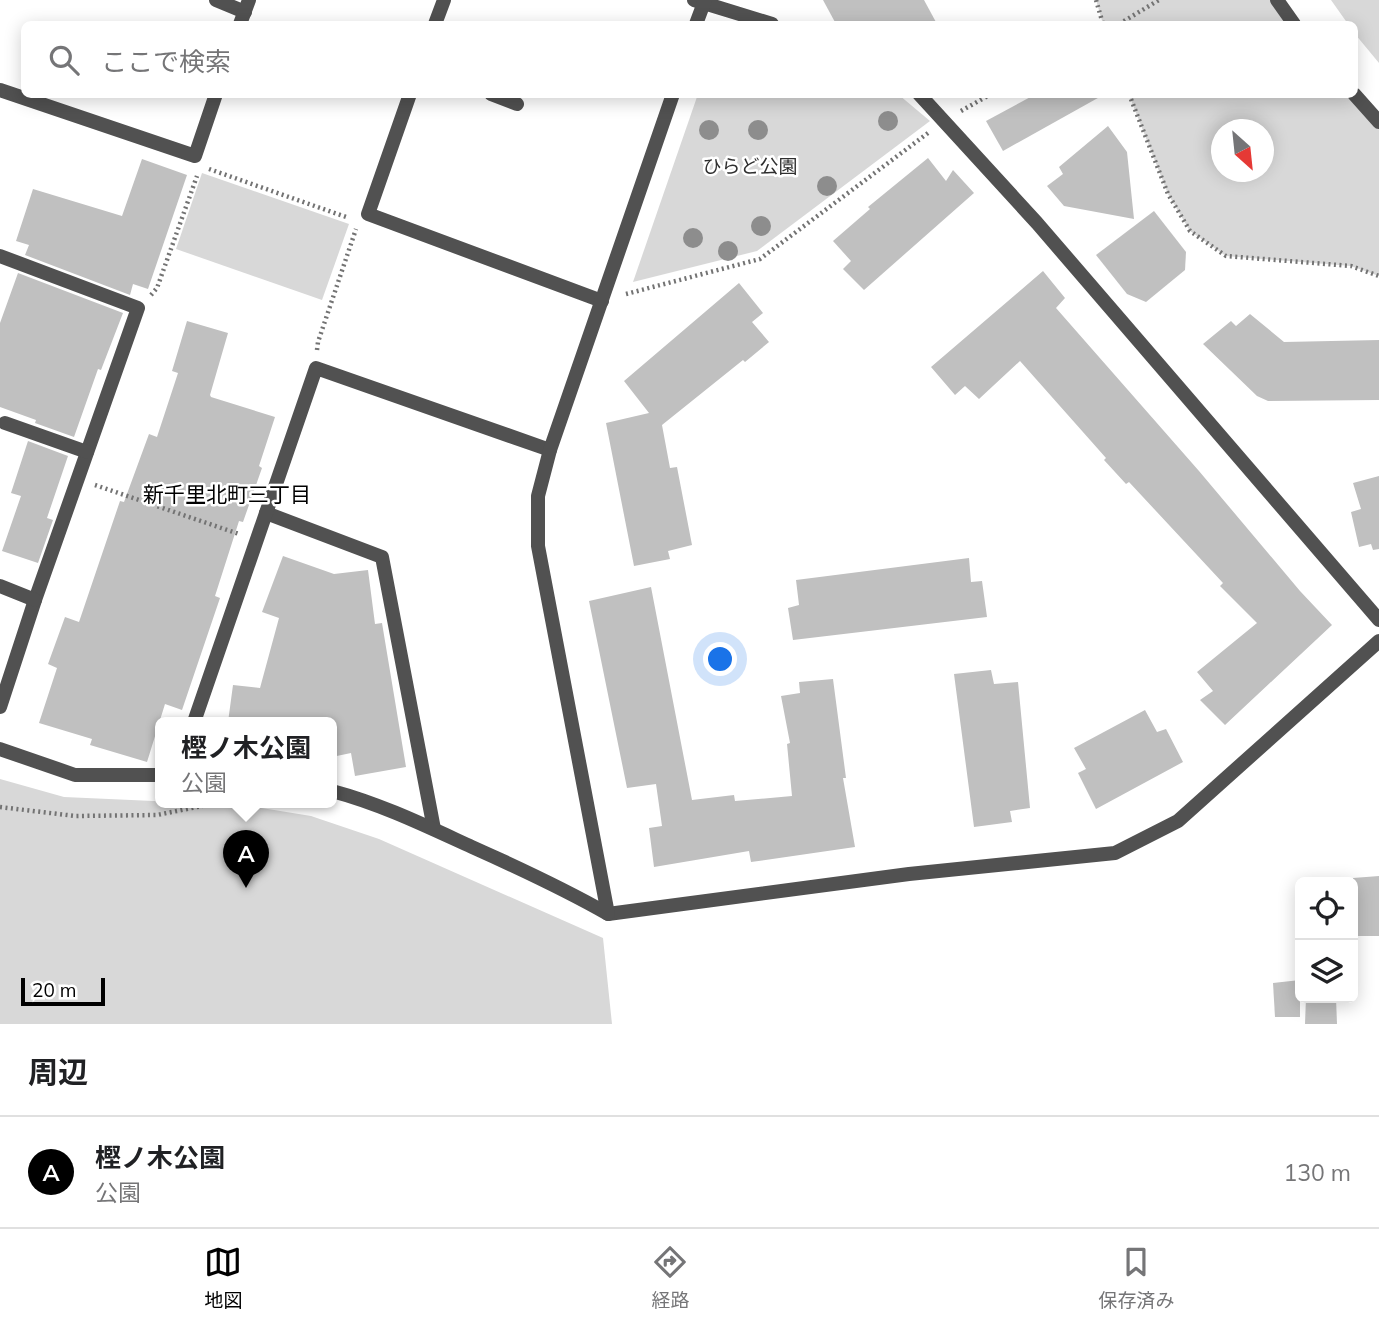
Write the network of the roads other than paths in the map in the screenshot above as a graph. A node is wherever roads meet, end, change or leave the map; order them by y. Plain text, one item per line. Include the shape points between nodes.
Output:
1 (216, 0) edge
2 (444, 0) edge
3 (1277, 0) edge
4 (701, 1) edge
5 (245, 12) edge
6 (436, 21) edge
7 (697, 21) edge
8 (763, 21) edge
9 (1292, 21) edge
10 (0, 90) edge
11 (21, 97) edge
12 (24, 98) edge
13 (215, 98) edge
14 (409, 98) edge
15 (501, 98) edge
16 (672, 98) edge
17 (923, 98) edge
18 (1358, 98) edge
19 (517, 104) dead end
20 (1379, 122) edge
21 (0, 256) edge
22 (602, 301) junction
23 (5, 423) dead end
24 (550, 450) junction
25 (87, 452) junction
26 (265, 513) junction
27 (0, 586) edge
28 (35, 600) junction
29 (1379, 620) edge
30 (1379, 641) edge
31 (0, 707) edge
32 (196, 717) edge
33 (0, 750) edge
34 (155, 775) edge
35 (337, 792) edge
36 (434, 829) junction
37 (608, 914) junction

1 - 5 street
2 - 6 street
3 - 9 street
4 - 7 street
4 - 8 street
10 - 11 street
12 - 13 street via 195,156
14 - 22 street via 369,214
15 - 19 street
16 - 22 street
17 - 29 street via 1064,254
18 - 20 street
21 - 25 street via 138,308
22 - 24 street
23 - 25 street
24 - 26 street via 316,369
24 - 37 street via 538,496 538,546
25 - 28 street
26 - 32 street
26 - 36 street via 382,557
27 - 28 street
28 - 31 street
30 - 37 street via 1178,821 1115,853 909,874
33 - 34 street via 75,775
35 - 36 street
36 - 37 street via 569,891

